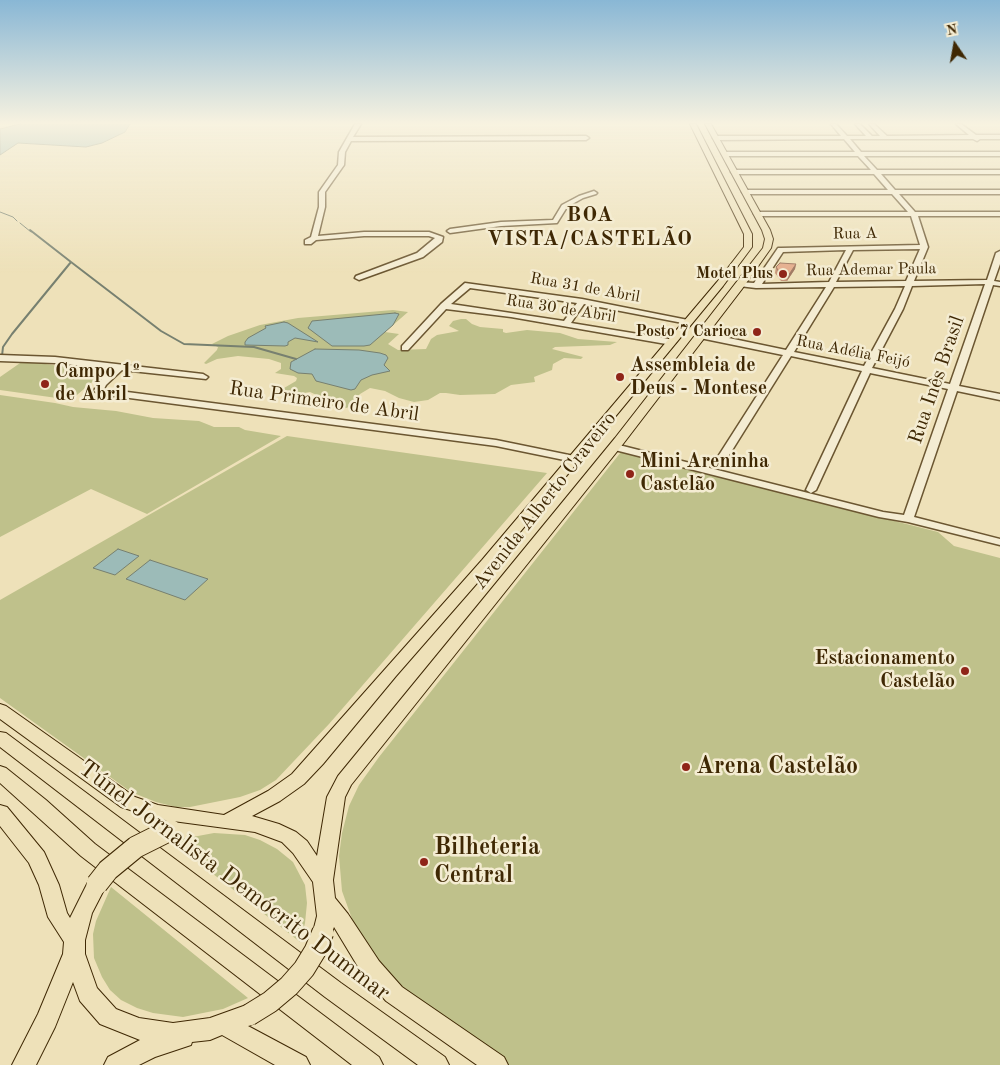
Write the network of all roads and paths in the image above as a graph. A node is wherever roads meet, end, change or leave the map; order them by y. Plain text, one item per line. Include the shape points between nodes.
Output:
1 (335, 174) edge
2 (718, 174) edge
3 (735, 174) edge
4 (878, 174) edge
5 (745, 192) junction
6 (894, 192) junction
7 (1000, 192) edge
8 (594, 193) dead end
9 (913, 213) junction
10 (757, 214) junction
11 (1000, 214) edge
12 (450, 231) junction
13 (312, 237) junction
14 (440, 239) junction
15 (924, 247) junction
16 (852, 248) junction
17 (1000, 253) edge
18 (360, 278) dead end
19 (723, 280) junction
20 (990, 282) junction
21 (910, 284) junction
22 (1000, 284) edge
23 (749, 285) junction
24 (831, 285) junction
25 (582, 301) junction
26 (444, 306) junction
27 (688, 322) junction
28 (566, 324) junction
29 (700, 335) junction
30 (672, 342) junction
31 (405, 348) dead end
32 (788, 354) junction
33 (0, 358) edge
34 (120, 368) junction
35 (867, 370) junction
36 (203, 378) dead end
37 (953, 388) junction
38 (1000, 397) edge
39 (617, 444) junction
40 (574, 459) junction
41 (717, 466) junction
42 (811, 490) junction
43 (908, 519) junction
44 (1000, 542) edge
45 (0, 710) edge
46 (0, 738) edge
47 (0, 774) edge
48 (0, 812) edge
49 (225, 821) junction
50 (323, 880) junction
51 (326, 903) junction
52 (74, 947) junction
53 (217, 1027) junction
54 (24, 1065) edge
55 (116, 1065) edge
56 (298, 1065) edge
57 (370, 1065) edge
58 (437, 1065) edge
59 (496, 1065) edge

1 - 13 street via 322,192 322,207
2 - 19 main road, Avenida Alberto Craveiro via 748,234 748,247
3 - 5 main road, Avenida Alberto Craveiro
4 - 6 street
5 - 6 street
5 - 10 main road, Avenida Alberto Craveiro
6 - 7 street
6 - 9 street
8 - 12 street via 564,206 555,222
9 - 10 street
9 - 11 street
9 - 15 street
10 - 23 main road, Avenida Alberto Craveiro via 768,234 768,243
12 - 13 street
12 - 14 street via 452,234
13 - 14 street via 425,233 435,234
14 - 18 street via 420,255
15 - 16 street, Rua A
15 - 21 street
16 - 23 street, Rua A via 781,250
16 - 24 street
17 - 20 street, Rua Inês Brasil
19 - 23 main road
19 - 27 main road, Avenida Alberto Craveiro
20 - 21 street, Rua Ademar Paula
20 - 22 street, Rua Ademar Paula
20 - 37 street, Rua Inês Brasil
21 - 24 street, Rua Ademar Paula
21 - 35 street
23 - 24 street, Rua Ademar Paula
23 - 29 main road, Avenida Alberto Craveiro
24 - 32 street
25 - 26 street, Rua 31 de Abril via 476,285 466,286
25 - 27 street, Rua 31 de Abril
25 - 28 street
26 - 28 street, Rua 30 de Abril
26 - 31 street
27 - 30 main road, Avenida Alberto Craveiro
28 - 30 street, Rua 30 de Abril
29 - 32 street, Rua Adélia Feijó
29 - 39 main road, Avenida Alberto Craveiro
30 - 40 main road, Avenida Alberto Craveiro
32 - 35 street, Rua Adélia Feijó
32 - 41 street
33 - 34 street
34 - 36 street
34 - 40 street, Rua Primeiro de Abril via 102,384 100,391 496,443
35 - 37 street, Rua Adélia Feijó
35 - 42 street
37 - 38 street, Rua Adélia Feijó
37 - 43 street, Rua Inês Brasil
39 - 41 street
39 - 43 street
39 - 50 main road, Avenida Alberto Craveiro via 344,782 336,797
40 - 49 main road, Avenida Alberto Craveiro via 318,759 274,796
41 - 42 street
42 - 43 street via 886,509
43 - 44 street
45 - 49 main road via 128,802 158,812
46 - 58 main road, Túnel Jornalista Demócrito Dummar
47 - 57 main road via 88,850
48 - 52 main road via 37,858 58,917
49 - 50 main road via 255,824 289,837
49 - 52 main road, bridge via 195,823 170,830 136,847 108,870 82,912
50 - 51 main road
51 - 53 main road, bridge via 324,932 304,969 270,1002
51 - 59 main road via 341,920 371,968 394,994
52 - 53 main road via 88,994 108,1016 138,1029 173,1034
52 - 54 main road via 47,1020
53 - 55 main road via 150,1047
53 - 56 main road

